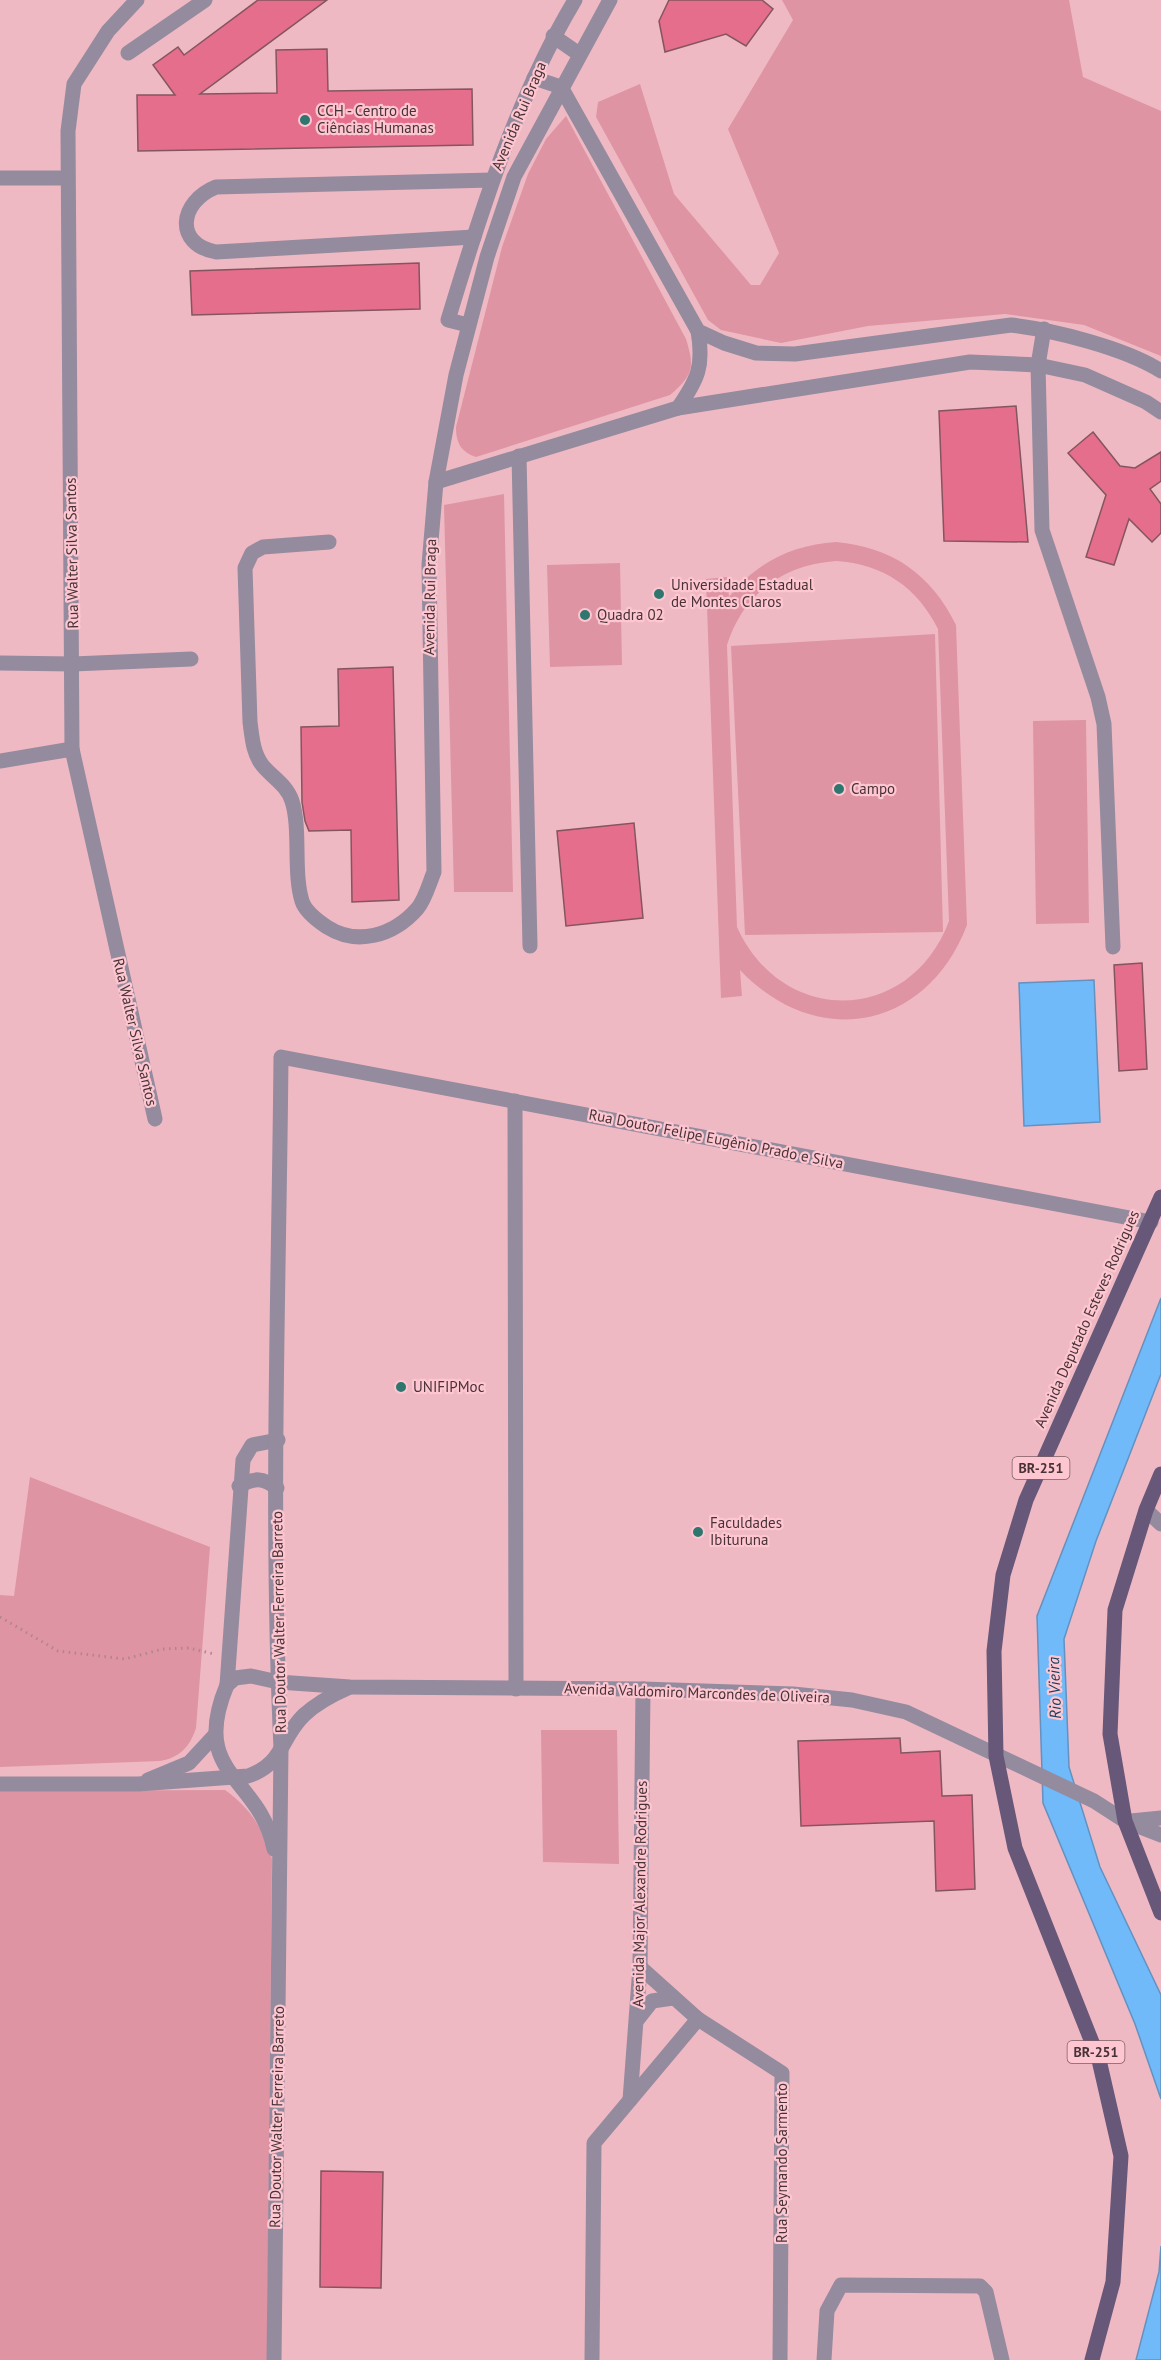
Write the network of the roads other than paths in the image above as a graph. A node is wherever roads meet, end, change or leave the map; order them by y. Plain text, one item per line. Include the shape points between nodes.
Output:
1 (137, 0) edge
2 (205, 0) edge
3 (575, 0) edge
4 (610, 0) edge
5 (553, 36) junction
6 (128, 53) dead end
7 (579, 54) junction
8 (534, 78) junction
9 (561, 87) junction
10 (0, 178) edge
11 (66, 178) junction
12 (492, 180) junction
13 (474, 237) junction
14 (468, 325) junction
15 (1044, 328) junction
16 (698, 331) junction
17 (1038, 365) junction
18 (1161, 371) edge
19 (678, 408) junction
20 (1161, 412) edge
21 (519, 456) junction
22 (436, 482) junction
23 (329, 542) dead end
24 (191, 658) dead end
25 (0, 663) edge
26 (73, 664) junction
27 (72, 748) junction
28 (0, 761) edge
29 (530, 946) dead end
30 (1113, 947) dead end
31 (281, 1057) joint
32 (515, 1101) junction
33 (155, 1119) dead end
34 (1161, 1197) edge
35 (1151, 1221) junction
36 (278, 1440) junction
37 (1161, 1474) edge
38 (239, 1486) junction
39 (278, 1488) junction
40 (1146, 1510) junction
41 (1161, 1524) edge
42 (278, 1682) junction
43 (227, 1685) junction
44 (350, 1686) junction
45 (516, 1689) junction
46 (644, 1689) junction
47 (214, 1736) junction
48 (281, 1748) junction
49 (996, 1756) junction
50 (233, 1779) junction
51 (0, 1784) edge
52 (138, 1784) junction
53 (1161, 1818) edge
54 (1125, 1821) junction
55 (1161, 1835) edge
56 (280, 1875) junction
57 (1161, 1912) edge
58 (640, 1967) junction
59 (673, 1998) junction
60 (698, 2019) junction
61 (637, 2021) junction
62 (630, 2100) junction
63 (274, 2360) edge
64 (592, 2360) edge
65 (780, 2360) edge
66 (824, 2360) edge
67 (1002, 2360) edge
68 (1092, 2360) edge

1 - 11 street, Rua Walter Silva Santos via 108,31 74,84
2 - 6 street
3 - 5 street, Avenida Rui Braga
4 - 7 street, Avenida Rui Braga
5 - 7 street
5 - 8 street, Avenida Rui Braga
7 - 9 street, Avenida Rui Braga
8 - 9 street
8 - 12 street, Avenida Rui Braga
9 - 14 street, Avenida Rui Braga via 514,177
9 - 16 street
10 - 11 street
11 - 26 street, Rua Walter Silva Santos
12 - 13 street, Avenida Rui Braga
12 - 13 street via 216,187 191,203 186,219 191,239 199,249 216,252
13 - 14 street, Avenida Rui Braga via 448,321
14 - 22 street, Avenida Rui Braga
15 - 16 street via 1011,325 795,354 756,353
15 - 17 street
15 - 18 street
16 - 19 street via 702,358 695,384
17 - 19 street via 970,362
17 - 20 street via 1085,375
17 - 30 street via 1042,530 1104,724
19 - 21 street
21 - 22 street
21 - 29 street
22 - 23 street, Avenida Rui Braga via 428,631 434,872 418,908 402,923 383,933 353,939 316,920 302,902 292,800 279,780 262,765 253,743 245,568 252,553 263,547
24 - 26 street
25 - 26 street
26 - 27 street, Rua Walter Silva Santos
27 - 28 street
27 - 33 street, Rua Walter Silva Santos
31 - 32 street, Rua Doutor Felipe Eugênio Prado e Silva
31 - 36 street, Rua Doutor Walter Ferreira Barreto
32 - 35 street, Rua Doutor Felipe Eugênio Prado e Silva
32 - 45 street
34 - 35 main road, Avenida Deputado Esteves Rodrigues / BR-251
35 - 49 main road, Avenida Deputado Esteves Rodrigues / BR-251 via 1026,1500 1003,1575 994,1652
36 - 38 street, Rua Doutor Walter Ferreira Barreto via 252,1445 243,1460
36 - 39 street, Rua Doutor Walter Ferreira Barreto
37 - 40 main road
38 - 39 street via 256,1479
38 - 43 street, Rua Doutor Walter Ferreira Barreto
39 - 42 street, Rua Doutor Walter Ferreira Barreto
40 - 41 street
40 - 54 main road via 1115,1610 1110,1734
42 - 43 street via 251,1676 236,1678
42 - 44 street, Avenida Valdomiro Marcondes de Oliveira
42 - 48 street, Rua Doutor Walter Ferreira Barreto
43 - 47 street, Rua Doutor Walter Ferreira Barreto via 218,1705
44 - 45 street, Avenida Valdomiro Marcondes de Oliveira
44 - 48 street, Avenida Valdomiro Marcondes de Oliveira via 325,1698 302,1716
45 - 46 street, Avenida Valdomiro Marcondes de Oliveira
46 - 49 street, Avenida Valdomiro Marcondes de Oliveira via 852,1700 906,1712
46 - 58 street, Avenida Major Alexandre Rodrigues
47 - 50 street, Rua Doutor Walter Ferreira Barreto via 222,1762
47 - 52 street, Avenida Valdomiro Marcondes de Oliveira via 189,1763
48 - 50 street, Avenida Valdomiro Marcondes de Oliveira via 276,1760 263,1771
48 - 56 street, Rua Doutor Walter Ferreira Barreto
49 - 54 street, Avenida Valdomiro Marcondes de Oliveira via 1094,1801
49 - 68 main road, Avenida Deputado Esteves Rodrigues / BR-251 via 1015,1848 1099,2060 1121,2156 1113,2282
50 - 52 street, Avenida Valdomiro Marcondes de Oliveira
50 - 56 street, Rua Doutor Walter Ferreira Barreto via 257,1805 271,1831
51 - 52 street, Avenida Valdomiro Marcondes de Oliveira
53 - 54 street
54 - 55 street, Avenida Valdomiro Marcondes de Oliveira
54 - 57 main road
56 - 63 street, Rua Doutor Walter Ferreira Barreto
58 - 59 street, Rua Seymando Sarmento
58 - 61 street, Avenida Major Alexandre Rodrigues
59 - 60 street, Rua Seymando Sarmento
59 - 61 street via 652,2001
60 - 62 street
60 - 65 street, Rua Seymando Sarmento via 782,2073
61 - 62 street, Avenida Major Alexandre Rodrigues
62 - 64 street via 594,2143
66 - 67 street via 827,2311 841,2285 902,2285 980,2286 986,2292

